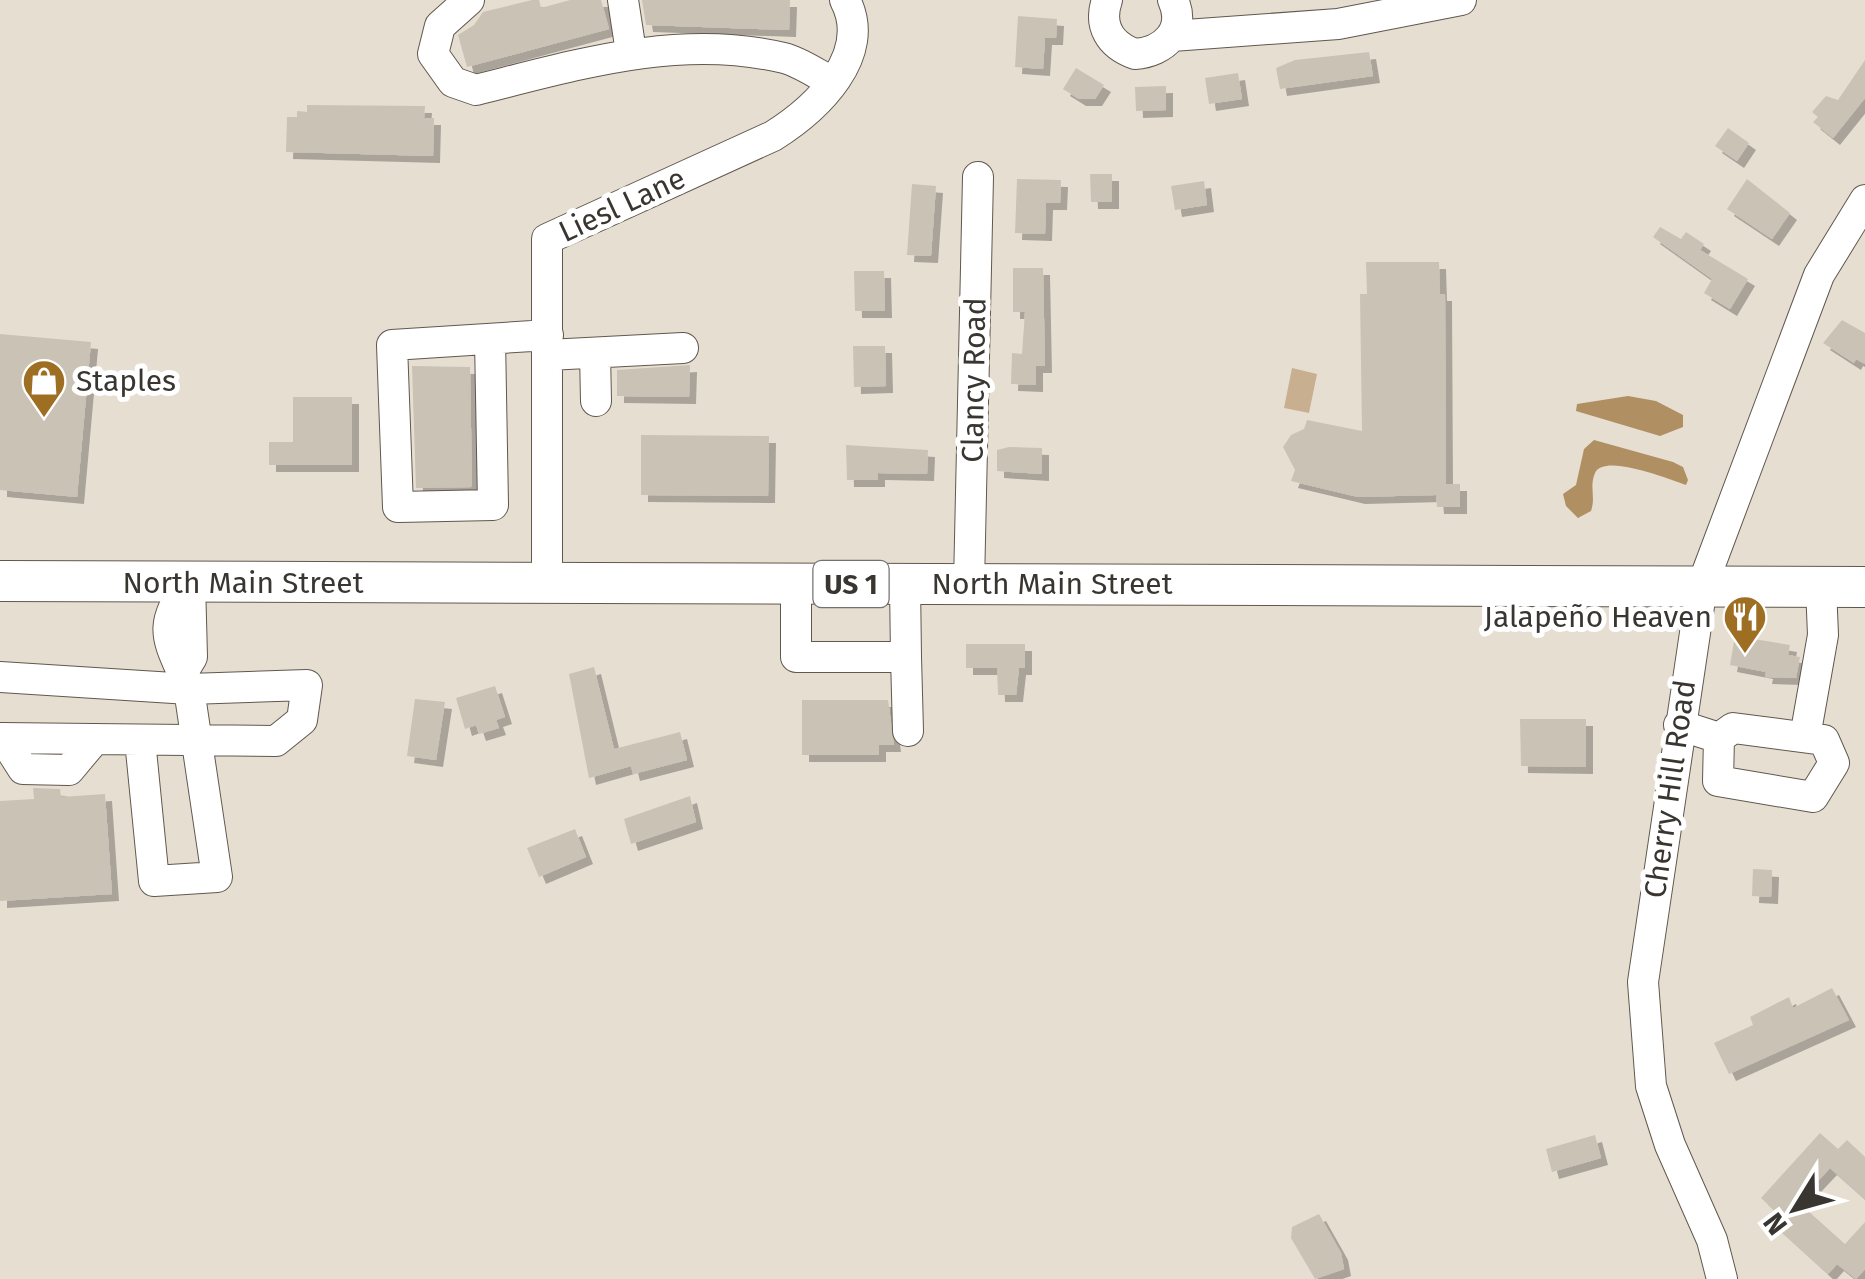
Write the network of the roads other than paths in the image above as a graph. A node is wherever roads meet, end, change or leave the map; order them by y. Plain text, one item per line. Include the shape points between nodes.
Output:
1 (469, 0) edge
2 (623, 0) edge
3 (845, 0) edge
4 (1107, 0) edge
5 (1173, 0) edge
6 (1460, 0) edge
7 (1172, 36) junction
8 (631, 52) junction
9 (832, 82) junction
10 (978, 177) dead end
11 (1865, 200) edge
12 (490, 339) junction
13 (548, 345) junction
14 (683, 348) dead end
15 (595, 352) junction
16 (596, 401) dead end
17 (492, 472) junction
18 (548, 472) junction
19 (0, 582) edge
20 (190, 582) junction
21 (796, 584) junction
22 (905, 584) junction
23 (969, 584) junction
24 (548, 585) junction
25 (1702, 586) junction
26 (1821, 587) junction
27 (1865, 587) edge
28 (906, 656) junction
29 (0, 677) edge
30 (186, 681) junction
31 (1679, 725) junction
32 (908, 731) dead end
33 (1805, 737) junction
34 (2, 738) edge
35 (1719, 738) junction
36 (140, 740) junction
37 (200, 740) junction
38 (1722, 1279) edge

1 - 8 street via 440,26 432,54 453,82 476,90
2 - 8 street
3 - 9 street, Liesl Lane via 854,16 852,50
4 - 7 street via 1104,26 1121,49 1150,53
5 - 7 street via 1178,22
6 - 7 street via 1338,24
8 - 9 street via 786,58
9 - 13 street, Liesl Lane via 806,115 773,136 547,239
10 - 23 street, Clancy Road
11 - 25 street, Cherry Hill Road via 1818,274
12 - 13 street
12 - 17 street
12 - 17 street via 392,345 398,507 493,505
13 - 15 street
13 - 18 street, Liesl Lane
14 - 15 street
15 - 16 street
17 - 18 street
18 - 24 street, Liesl Lane
19 - 20 main road, North Main Street / US 1
20 - 24 main road, North Main Street / US 1
20 - 30 street via 192,658
21 - 22 main road, North Main Street / US 1
21 - 24 main road, North Main Street / US 1
21 - 28 street via 796,657
22 - 23 main road, North Main Street / US 1
22 - 28 street
23 - 25 main road, North Main Street / US 1
25 - 26 main road, North Main Street / US 1
25 - 31 street, Cherry Hill Road
26 - 27 main road, North Main Street / US 1
26 - 33 street via 1823,635
28 - 32 street
29 - 30 street
30 - 37 street
30 - 37 street via 307,686 302,720 276,741
31 - 35 street
31 - 38 street, Cherry Hill Road via 1642,982 1644,1035 1660,1116
33 - 35 street via 1733,728
33 - 35 street via 1824,740 1834,764 1813,797 1718,781
34 - 36 street
36 - 37 street
36 - 37 street via 154,881 217,876

